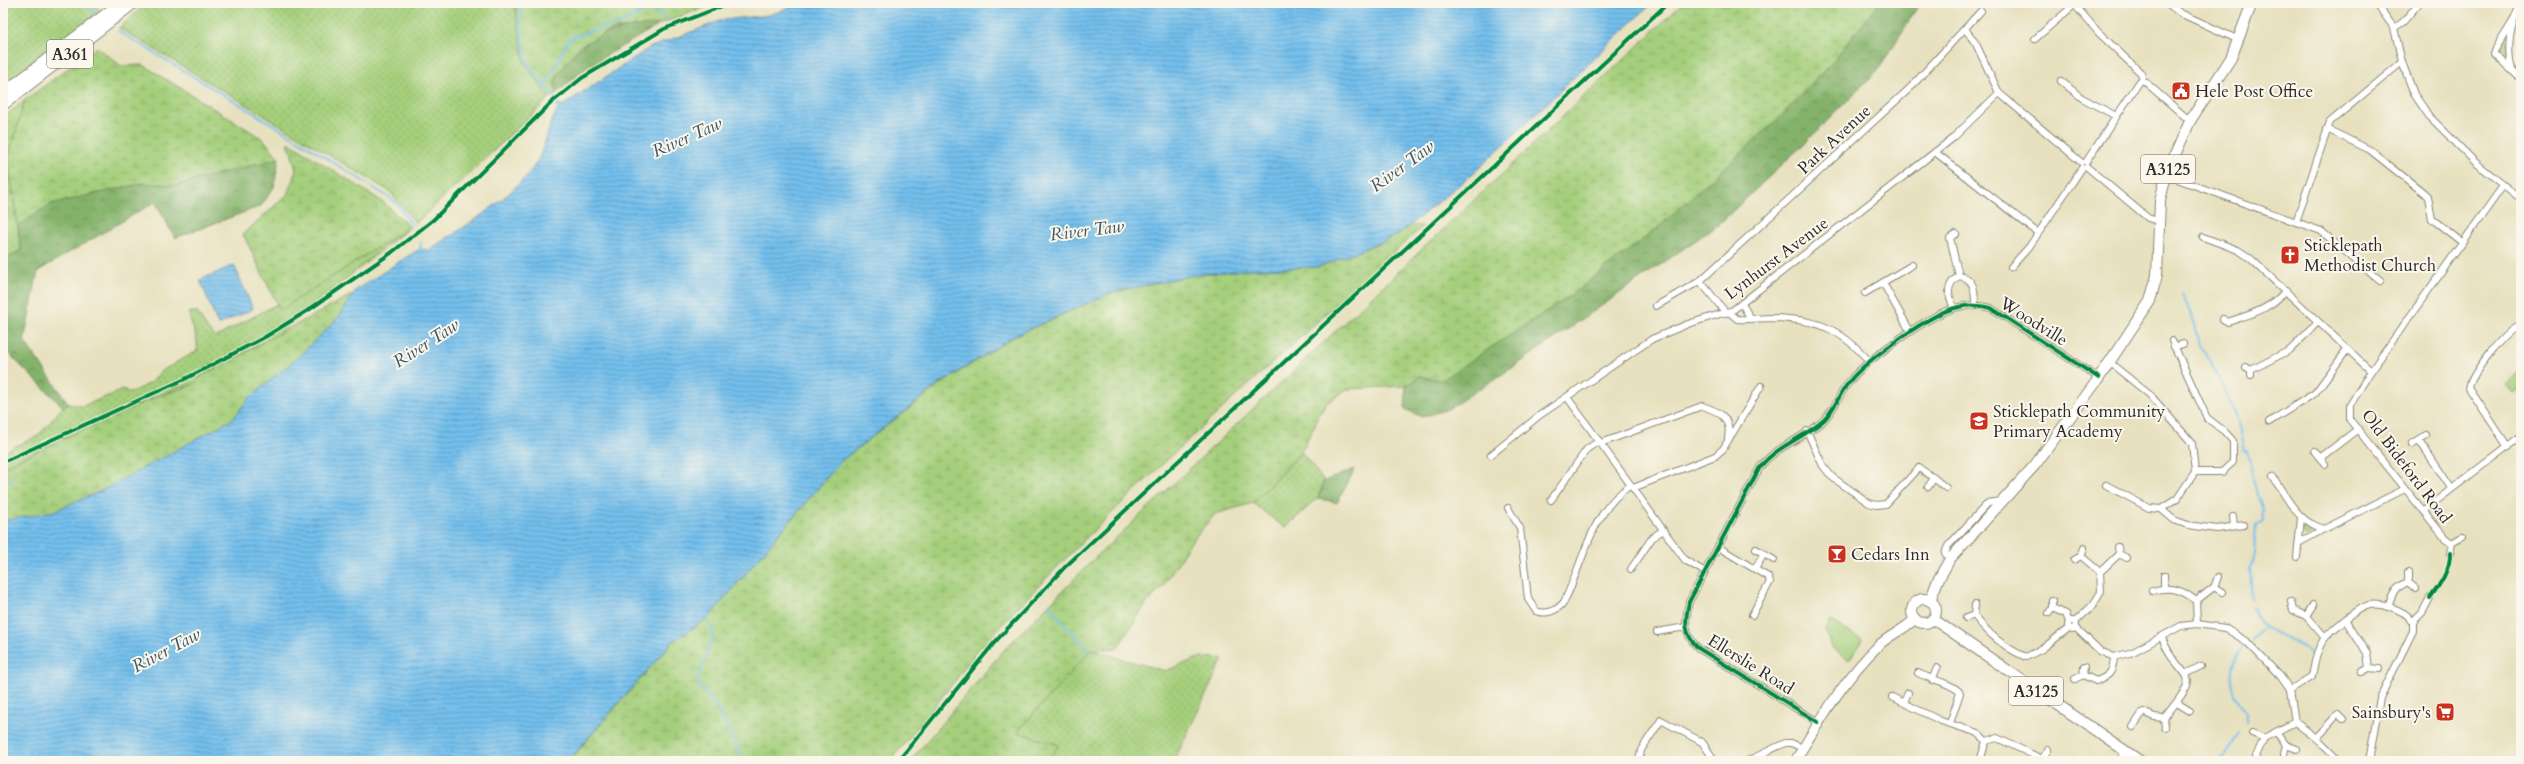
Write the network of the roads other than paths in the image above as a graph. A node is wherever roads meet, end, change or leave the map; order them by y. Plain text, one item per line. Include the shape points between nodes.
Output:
1 (120, 3) edge
2 (134, 3) edge
3 (2166, 3) edge
4 (2177, 3) edge
5 (2252, 3) edge
6 (2376, 3) edge
7 (2419, 3) edge
8 (2074, 4) edge
9 (2521, 4) edge
10 (2173, 9) junction
11 (1981, 12) dead end
12 (2512, 22) junction
13 (2394, 28) junction
14 (1966, 30) junction
15 (2035, 39) dead end
16 (2239, 40) junction
17 (2402, 62) junction
18 (2512, 70) junction
19 (2521, 79) edge
20 (2143, 80) junction
21 (2061, 81) dead end
22 (3, 93) edge
23 (2000, 93) junction
24 (3, 105) edge
25 (2116, 116) junction
26 (2190, 121) junction
27 (2327, 129) junction
28 (1936, 152) junction
29 (2084, 165) junction
30 (2166, 175) junction
31 (2503, 186) junction
32 (2521, 199) edge
33 (2158, 221) junction
34 (2296, 222) junction
35 (2038, 233) junction
36 (1956, 234) dead end
37 (2463, 243) junction
38 (2207, 246) dead end
39 (1912, 265) dead end
40 (2011, 267) dead end
41 (1958, 276) junction
42 (1700, 281) junction
43 (2380, 281) dead end
44 (1883, 283) junction
45 (2286, 290) junction
46 (1865, 293) dead end
47 (1742, 304) junction
48 (1976, 304) junction
49 (1656, 306) dead end
50 (1954, 308) junction
51 (1728, 313) junction
52 (1751, 319) junction
53 (2318, 322) junction
54 (2521, 325) edge
55 (2226, 329) dead end
56 (1910, 331) junction
57 (2183, 344) dead end
58 (2347, 350) junction
59 (1869, 361) junction
60 (2110, 362) junction
61 (2249, 371) dead end
62 (2371, 371) junction
63 (2098, 378) junction
64 (1761, 386) dead end
65 (1567, 397) junction
66 (2268, 422) dead end
67 (2358, 429) junction
68 (1807, 430) junction
69 (2426, 435) dead end
70 (2521, 436) edge
71 (2419, 440) junction
72 (1728, 441) junction
73 (1600, 442) junction
74 (2412, 444) dead end
75 (2508, 446) junction
76 (2315, 452) dead end
77 (1491, 455) dead end
78 (2320, 458) junction
79 (2324, 464) dead end
80 (2195, 472) junction
81 (2273, 477) dead end
82 (1934, 478) junction
83 (2106, 485) dead end
84 (1632, 486) junction
85 (1928, 487) dead end
86 (1946, 488) dead end
87 (2405, 488) junction
88 (2451, 488) junction
89 (1551, 500) dead end
90 (1508, 508) dead end
91 (2161, 509) junction
92 (2423, 511) junction
93 (2233, 517) dead end
94 (2301, 518) junction
95 (2244, 525) dead end
96 (2234, 526) junction
97 (2324, 529) junction
98 (1663, 530) junction
99 (2462, 538) dead end
100 (2300, 542) junction
101 (2452, 543) junction
102 (1718, 547) junction
103 (2118, 547) dead end
104 (2084, 548) dead end
105 (1756, 549) dead end
106 (2450, 553) dead end
107 (1764, 554) junction
108 (2119, 554) junction
109 (2081, 556) junction
110 (2297, 557) dead end
111 (2127, 558) dead end
112 (1774, 560) dead end
113 (2074, 560) dead end
114 (1631, 569) dead end
115 (1755, 569) junction
116 (1705, 572) junction
117 (2100, 572) junction
118 (2408, 572) dead end
119 (2164, 575) dead end
120 (2218, 577) dead end
121 (2408, 582) junction
122 (2214, 587) junction
123 (2164, 588) junction
124 (2416, 588) dead end
125 (2152, 591) dead end
126 (2222, 592) dead end
127 (2430, 598) dead end
128 (1930, 601) junction
129 (2052, 601) dead end
130 (2196, 601) junction
131 (2291, 602) dead end
132 (1975, 605) dead end
133 (2313, 605) dead end
134 (2388, 607) junction
135 (1752, 614) dead end
136 (1974, 615) junction
137 (2306, 616) junction
138 (1966, 618) dead end
139 (1915, 619) junction
140 (1933, 619) junction
141 (2346, 621) junction
142 (2413, 622) junction
143 (2197, 624) junction
144 (2072, 625) junction
145 (1686, 627) junction
146 (1657, 632) dead end
147 (2162, 638) junction
148 (2325, 638) junction
149 (2114, 657) junction
150 (2201, 666) dead end
151 (1937, 668) dead end
152 (2084, 668) dead end
153 (2369, 668) junction
154 (2379, 669) dead end
155 (2362, 672) dead end
156 (1918, 673) dead end
157 (2187, 673) junction
158 (2083, 675) junction
159 (2075, 679) dead end
160 (1932, 680) junction
161 (2290, 690) junction
162 (1908, 693) dead end
163 (1892, 697) dead end
164 (1904, 702) junction
165 (2176, 703) junction
166 (2334, 708) dead end
167 (2190, 711) dead end
168 (2164, 718) junction
169 (1818, 722) junction
170 (2295, 722) junction
171 (1950, 724) junction
172 (2133, 727) dead end
173 (2165, 727) dead end
174 (2252, 733) dead end
175 (2276, 733) junction
176 (2264, 738) junction
177 (2316, 738) junction
178 (1986, 741) junction
179 (2286, 745) junction
180 (1802, 748) junction
181 (2298, 749) dead end
182 (2048, 750) dead end
183 (2124, 750) junction
184 (2284, 754) dead end
185 (2333, 759) edge
186 (2041, 760) edge
187 (2136, 760) edge
188 (1639, 761) edge
189 (1715, 761) edge
190 (1747, 761) edge
191 (1794, 761) edge
192 (1980, 761) edge
193 (2120, 761) edge
194 (2254, 761) edge
195 (2343, 761) edge
196 (2369, 761) edge

1 - 22 main road, A361
2 - 24 main road, A361
3 - 10 street
4 - 10 street
5 - 16 main road, A3125
6 - 13 street
7 - 13 street via 2401,24
8 - 15 street
8 - 20 street via 2098,32 2141,73
9 - 12 street
10 - 16 street
11 - 14 street, Park Avenue
12 - 18 street
12 - 18 street via 2493,53
13 - 17 street
14 - 23 street via 1976,44
14 - 42 street, Park Avenue via 1910,88
16 - 26 main road, A3125 via 2218,79
17 - 27 street via 2353,101 2330,122
17 - 31 street via 2414,94 2429,116
18 - 19 street
20 - 25 street
20 - 26 street
21 - 25 street via 2082,98
23 - 28 street, Lynhurst Avenue
23 - 29 street
25 - 29 street
26 - 30 main road, A3125
27 - 34 street
27 - 37 street via 2370,150 2424,193 2428,197 2432,219
28 - 35 street
28 - 47 street, Lynhurst Avenue
29 - 33 street via 2148,218
29 - 35 street
30 - 33 main road, A3125
30 - 34 street
31 - 32 street
31 - 37 street, Old Bideford Road
33 - 60 main road, A3125 via 2158,267 2150,301
34 - 43 street via 2321,231
35 - 40 street
36 - 41 street via 1950,238
37 - 62 street, Old Bideford Road
38 - 45 street via 2206,238 2238,250
39 - 44 street
41 - 48 street via 1973,283
41 - 50 street via 1949,284 1948,290
42 - 49 street, Park Avenue
42 - 51 street
44 - 46 street
44 - 56 street
45 - 53 street
45 - 55 street via 2277,302 2268,308 2225,321
47 - 51 street, Lynhurst Avenue
47 - 52 street
48 - 50 street, Woodville
48 - 63 street, Woodville via 2004,315
50 - 56 street, Woodville
51 - 52 street via 1737,319
51 - 65 street, Lynhurst Avenue via 1688,324 1652,339
52 - 59 street via 1804,319 1828,326 1850,340
53 - 58 street
53 - 61 street via 2290,350
54 - 75 street via 2509,331 2472,378 2469,388
56 - 59 street, Woodville
57 - 80 street via 2173,344 2202,410 2214,425 2230,436 2234,447 2233,462 2222,472
58 - 62 street
58 - 66 street via 2315,394
59 - 68 street, Woodville via 1848,382 1830,413
60 - 63 main road, A3125
60 - 80 street via 2150,395 2192,443
62 - 67 street, Old Bideford Road via 2350,405 2350,420
63 - 128 main road, A3125 via 2035,465 1950,559
64 - 72 street
65 - 73 street
65 - 77 street, Lynhurst Avenue via 1540,414
67 - 78 street
67 - 87 street, Old Bideford Road
68 - 82 street via 1823,466 1832,477 1869,503 1886,504 1916,469
68 - 102 street, Woodville via 1769,456 1760,466
69 - 71 street
70 - 75 street
71 - 74 street
71 - 88 street
72 - 73 street via 1730,428 1725,418 1715,410 1702,406
72 - 84 street via 1715,456
73 - 84 street
73 - 89 street via 1587,449
75 - 88 street
76 - 78 street
78 - 79 street
80 - 91 street via 2177,499
81 - 94 street
82 - 85 street
82 - 86 street
83 - 91 street via 2149,508
84 - 90 street via 1617,494 1590,534 1564,602 1556,610 1540,612 1531,606 1528,599 1521,534
84 - 98 street
87 - 92 street, Old Bideford Road
87 - 97 street
88 - 92 street
91 - 96 street via 2174,520 2188,525 2217,529
92 - 101 street, Old Bideford Road
93 - 96 street
94 - 97 street via 2308,524
94 - 100 street
95 - 96 street
97 - 100 street
98 - 114 street via 1652,538
98 - 116 street via 1685,560
99 - 101 street, Old Bideford Road
100 - 110 street
101 - 106 street, Old Bideford Road
102 - 115 street
102 - 116 street
103 - 108 street
104 - 109 street
105 - 107 street
107 - 112 street
107 - 115 street
108 - 111 street
108 - 117 street
109 - 113 street
109 - 117 street
115 - 135 street via 1768,577 1770,582
116 - 145 street via 1690,602
117 - 144 street via 2101,592 2093,605
118 - 121 street
119 - 123 street
120 - 122 street
121 - 124 street
121 - 134 street via 2395,589
122 - 126 street
122 - 130 street
123 - 125 street
123 - 130 street via 2186,592
127 - 142 street via 2422,613
128 - 139 main road via 1921,600 1914,605 1912,611
128 - 140 main road via 1936,610
129 - 144 street via 2051,611 2066,614
130 - 143 street
131 - 137 street via 2293,610
132 - 136 street
133 - 137 street
134 - 141 street via 2375,604 2366,606
134 - 142 street via 2406,615
136 - 138 street
136 - 144 street via 1984,629 2014,652 2026,657 2042,649
137 - 148 street
139 - 140 main road via 1926,623
139 - 169 main road via 1875,649 1846,682
140 - 183 main road, A3125
141 - 148 street
141 - 153 street via 2367,652
142 - 196 street via 2413,631 2380,698
143 - 147 street via 2181,626
143 - 161 street via 2225,628 2242,638 2281,677
144 - 149 street via 2100,651
145 - 146 street
145 - 169 street, Ellerslie Road via 1690,640 1698,648
147 - 149 street via 2134,652
147 - 157 street via 2171,659
148 - 161 street via 2318,650 2312,676
149 - 158 street via 2113,669 2108,676 2096,681
150 - 157 street
151 - 160 street
152 - 158 street
153 - 154 street
153 - 155 street
156 - 160 street
157 - 165 street via 2190,680 2188,688
158 - 159 street
160 - 171 street via 1950,684 1960,693
161 - 170 street
162 - 164 street
163 - 164 street
164 - 171 street via 1916,711
165 - 167 street
165 - 168 street
166 - 177 street via 2341,716
168 - 172 street via 2144,712
168 - 173 street
169 - 180 main road
170 - 175 street
170 - 177 street
171 - 178 street via 1978,733
174 - 176 street
175 - 176 street
175 - 179 street
176 - 194 street
177 - 185 street
178 - 186 street via 1997,738
178 - 192 street
179 - 181 street
179 - 184 street
180 - 190 street via 1785,743
180 - 191 main road
182 - 186 street
183 - 187 main road, A3125
183 - 193 street
185 - 195 street
188 - 189 street via 1641,750 1661,720 1702,742

